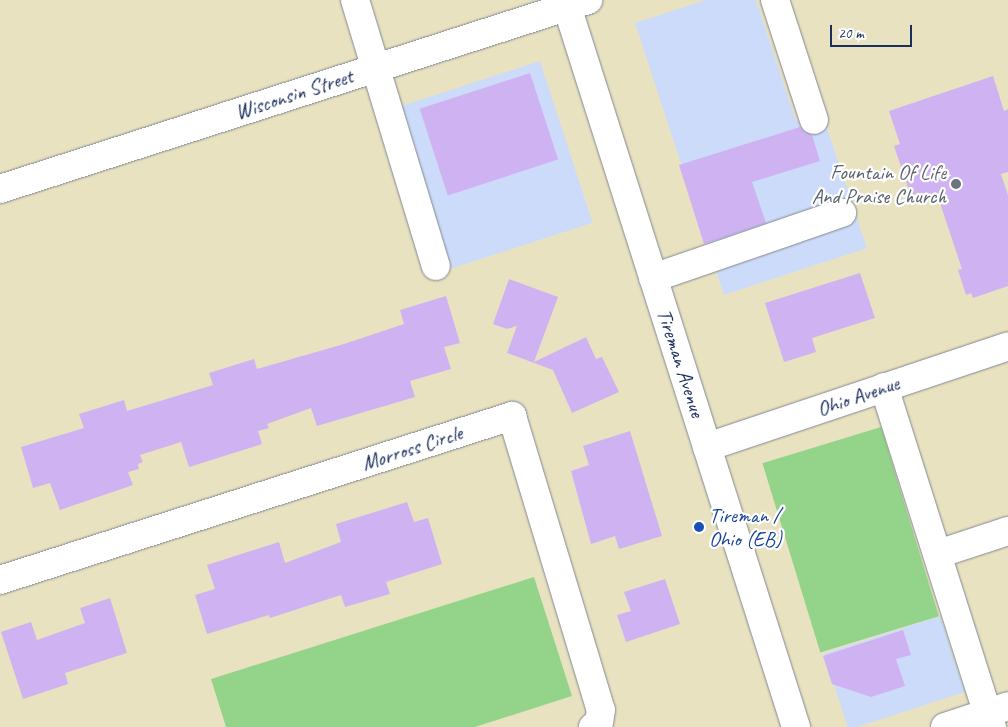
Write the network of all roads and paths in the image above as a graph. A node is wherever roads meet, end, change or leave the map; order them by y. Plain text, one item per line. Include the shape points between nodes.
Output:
1 (355, 0) edge
2 (775, 0) edge
3 (573, 2) edge
4 (376, 68) junction
5 (814, 120) dead end
6 (0, 189) edge
7 (842, 213) dead end
8 (436, 266) dead end
9 (654, 278) junction
10 (1008, 346) edge
11 (884, 387) junction
12 (707, 447) junction
13 (1008, 531) edge
14 (938, 554) junction
15 (0, 580) edge
16 (996, 715) edge
17 (593, 727) edge
18 (796, 727) edge
19 (945, 727) edge

1 - 4 street
2 - 5 street
3 - 4 street, Wisconsin Street
3 - 9 street, Tireman Avenue
4 - 6 street, Wisconsin Street
4 - 8 street
7 - 9 street
9 - 12 street, Tireman Avenue
10 - 11 street, Ohio Avenue
11 - 12 street, Ohio Avenue
11 - 14 street
12 - 18 street, Tireman Avenue
13 - 14 street
14 - 16 street
15 - 17 street, Morross Circle via 512,416 601,710 599,722
16 - 19 street

